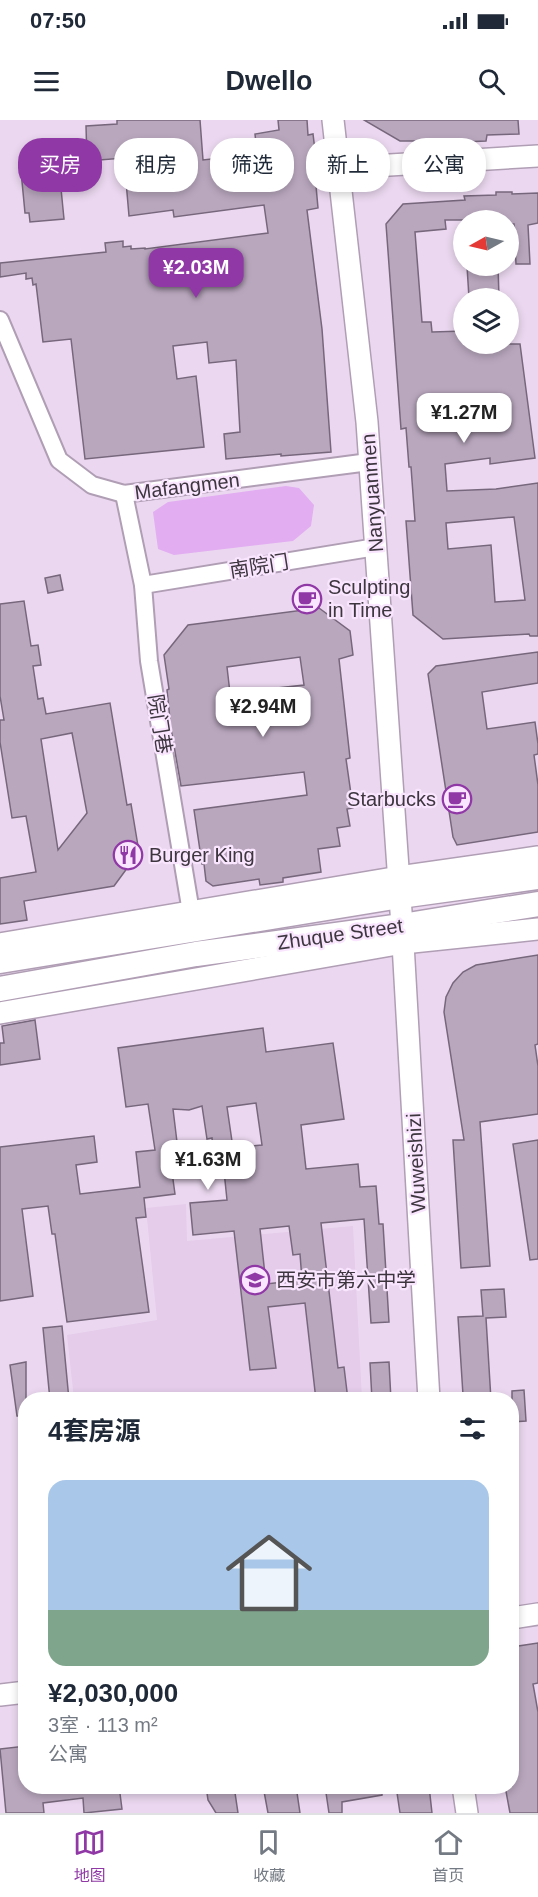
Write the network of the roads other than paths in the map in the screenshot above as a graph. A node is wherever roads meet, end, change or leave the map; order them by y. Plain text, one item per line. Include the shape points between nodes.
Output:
1 (333, 120) edge
2 (336, 138) edge
3 (538, 156) edge
4 (390, 165) edge
5 (343, 192) edge
6 (0, 320) edge
7 (369, 462) junction
8 (124, 494) junction
9 (376, 547) junction
10 (142, 585) junction
11 (538, 857) edge
12 (538, 877) edge
13 (399, 886) junction
14 (538, 904) edge
15 (192, 920) junction
16 (538, 929) edge
17 (403, 935) junction
18 (0, 944) edge
19 (196, 954) junction
20 (0, 961) edge
21 (0, 989) edge
22 (0, 1013) edge
23 (429, 1392) edge
24 (538, 1614) edge
25 (519, 1617) edge
26 (18, 1693) edge
27 (0, 1695) edge
28 (464, 1794) edge
29 (467, 1813) edge

1 - 2 street, Nanyuanmen
3 - 4 street
5 - 7 street, Nanyuanmen
6 - 8 street, Mafangmen via 59,460 92,485
7 - 8 street, Mafangmen
7 - 9 street, Nanyuanmen
8 - 10 street, 院门巷
9 - 10 street, 南院门
9 - 13 street, Nanyuanmen
10 - 15 street, 院门巷 via 149,661
11 - 13 street
12 - 13 main road, Zhuque Street
13 - 15 main road, Zhuque Street
13 - 17 street, Nanyuanmen
14 - 17 main road, Zhuque Street
15 - 18 street
15 - 19 street, 院门巷
15 - 20 main road, Zhuque Street
16 - 17 street
17 - 19 main road, Zhuque Street
17 - 22 street
17 - 23 street, Wuweishizi
19 - 21 main road, Zhuque Street
24 - 25 street
26 - 27 street
28 - 29 street

